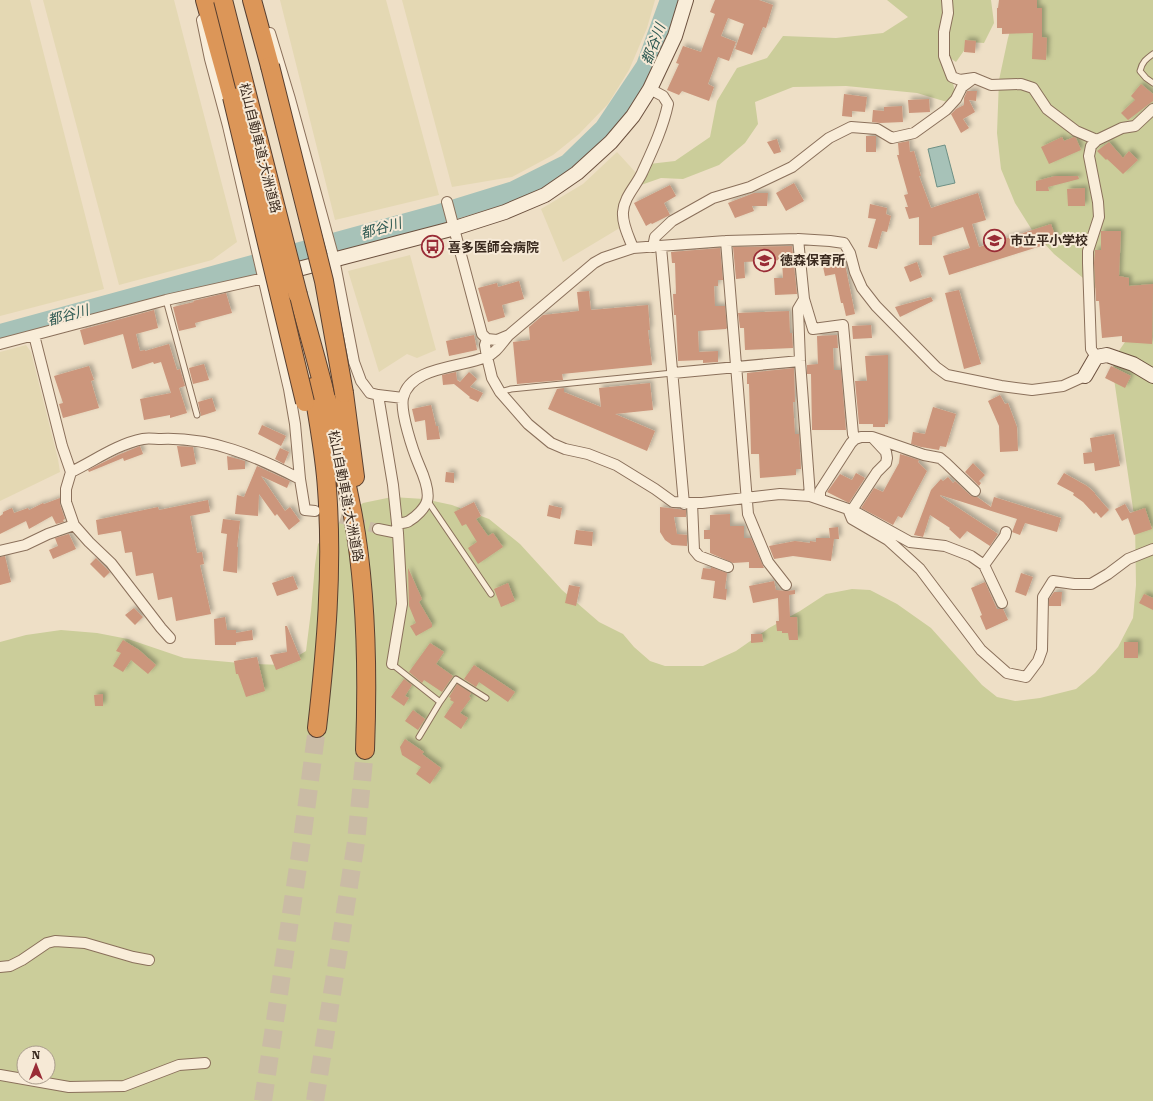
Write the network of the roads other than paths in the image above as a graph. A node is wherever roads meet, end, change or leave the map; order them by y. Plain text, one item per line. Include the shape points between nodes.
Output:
1 (199, 0) edge
2 (205, 0) edge
3 (223, 0) edge
4 (252, 0) edge
5 (260, 0) edge
6 (686, 0) edge
7 (947, 0) edge
8 (1153, 54) edge
9 (974, 78) junction
10 (1153, 83) edge
11 (650, 89) junction
12 (1153, 109) edge
13 (1096, 140) junction
14 (447, 202) dead end
15 (454, 224) junction
16 (798, 239) junction
17 (726, 241) junction
18 (657, 247) junction
19 (632, 248) junction
20 (334, 259) junction
21 (264, 278) junction
22 (804, 299) junction
23 (166, 300) junction
24 (34, 335) junction
25 (509, 335) junction
26 (487, 339) junction
27 (0, 344) edge
28 (487, 357) junction
29 (1096, 357) junction
30 (800, 361) junction
31 (737, 367) junction
32 (673, 373) junction
33 (1085, 376) joint
34 (1153, 376) edge
35 (500, 392) junction
36 (378, 395) junction
37 (323, 397) junction
38 (403, 398) junction
39 (197, 415) dead end
40 (872, 437) junction
41 (855, 439) junction
42 (70, 472) junction
43 (300, 479) junction
44 (975, 491) dead end
45 (746, 497) junction
46 (815, 497) junction
47 (428, 500) junction
48 (688, 504) junction
49 (315, 511) tunnel mouth
50 (851, 512) junction
51 (74, 525) junction
52 (398, 528) junction
53 (378, 529) tunnel mouth
54 (1006, 532) dead end
55 (1153, 549) edge
56 (0, 551) edge
57 (984, 565) junction
58 (728, 567) dead end
59 (786, 585) dead end
60 (491, 594) dead end
61 (1002, 603) dead end
62 (170, 638) dead end
63 (392, 664) joint
64 (486, 698) dead end
65 (440, 702) junction
66 (317, 728) tunnel mouth
67 (419, 737) dead end
68 (365, 750) tunnel mouth
69 (149, 960) dead end
70 (0, 967) edge
71 (205, 1063) dead end
72 (0, 1075) edge

1 - 21 street via 210,59
2 - 37 highway, bridge via 232,98
3 - 37 highway, 松山自動車道;大洲道路, bridge
4 - 37 highway, bridge via 324,281
5 - 20 street
6 - 11 street via 675,36
7 - 9 street via 944,56 952,77 960,80
8 - 10 lane via 1145,60 1140,71
9 - 13 street via 991,85 1021,84 1033,88 1047,109 1076,131
9 - 18 street via 962,87 946,110 914,133 892,138 877,129 851,128 829,138 792,167 750,187 713,198 672,221 656,236
11 - 15 street via 633,116 611,142 577,173 541,196 505,212
11 - 19 street via 662,96 668,104 665,119 623,212
12 - 13 street via 1135,126 1122,128
13 - 29 street via 1091,146 1089,156 1099,217 1088,251 1091,349
14 - 15 street
15 - 20 street
15 - 26 street via 482,334
16 - 17 street
16 - 22 street
16 - 33 street via 844,244 850,253 862,288 876,306 946,375 1032,390 1062,386
17 - 18 street
17 - 31 street
18 - 19 street
18 - 32 street
19 - 25 street via 594,263
20 - 21 street
20 - 36 street via 354,362 361,380 370,393
21 - 23 street
21 - 43 street via 289,390
22 - 30 street via 798,309
22 - 41 street via 814,330 843,324
23 - 24 street
23 - 39 lane
24 - 27 street
24 - 42 street
25 - 26 street via 497,340
25 - 28 street via 499,348
26 - 28 street
28 - 35 street via 492,378
28 - 38 street via 426,373 409,384
29 - 33 street
29 - 34 street via 1107,355 1133,364
30 - 31 street
30 - 46 street
31 - 32 street
31 - 45 street
32 - 35 lane
32 - 48 street
35 - 48 street via 528,424 551,443 616,465 673,502
36 - 38 street
36 - 52 street
37 - 66 highway, 松山自動車道;大洲道路 via 317,466 328,541 327,617
37 - 68 highway, 松山自動車道;大洲道路 via 362,525 361,577 367,703
38 - 47 street via 403,413 425,479
40 - 41 street
40 - 44 street via 940,458
40 - 50 street via 886,452 886,463 877,472
41 - 46 street
42 - 43 street via 113,449 143,439 171,438 205,442 234,450
42 - 51 street via 66,502
43 - 49 street via 305,510
45 - 46 street via 780,494
45 - 48 street
45 - 59 street via 748,514 768,562
46 - 50 street
47 - 52 street via 421,511
47 - 60 lane
48 - 58 street via 694,550 700,556
50 - 55 street via 852,519 888,540 920,569 981,650 1007,673 1026,676 1038,661 1042,650 1043,597 1053,581 1091,584 1128,559
50 - 57 street via 910,542 944,546 971,556
51 - 56 street via 25,545
51 - 62 street via 111,563
52 - 53 street
52 - 63 street via 402,604
54 - 57 street
57 - 61 street
63 - 65 lane
64 - 65 lane via 456,679
65 - 67 lane
69 - 70 street via 85,943 55,941 10,966
71 - 72 street via 179,1065 124,1086 70,1087

